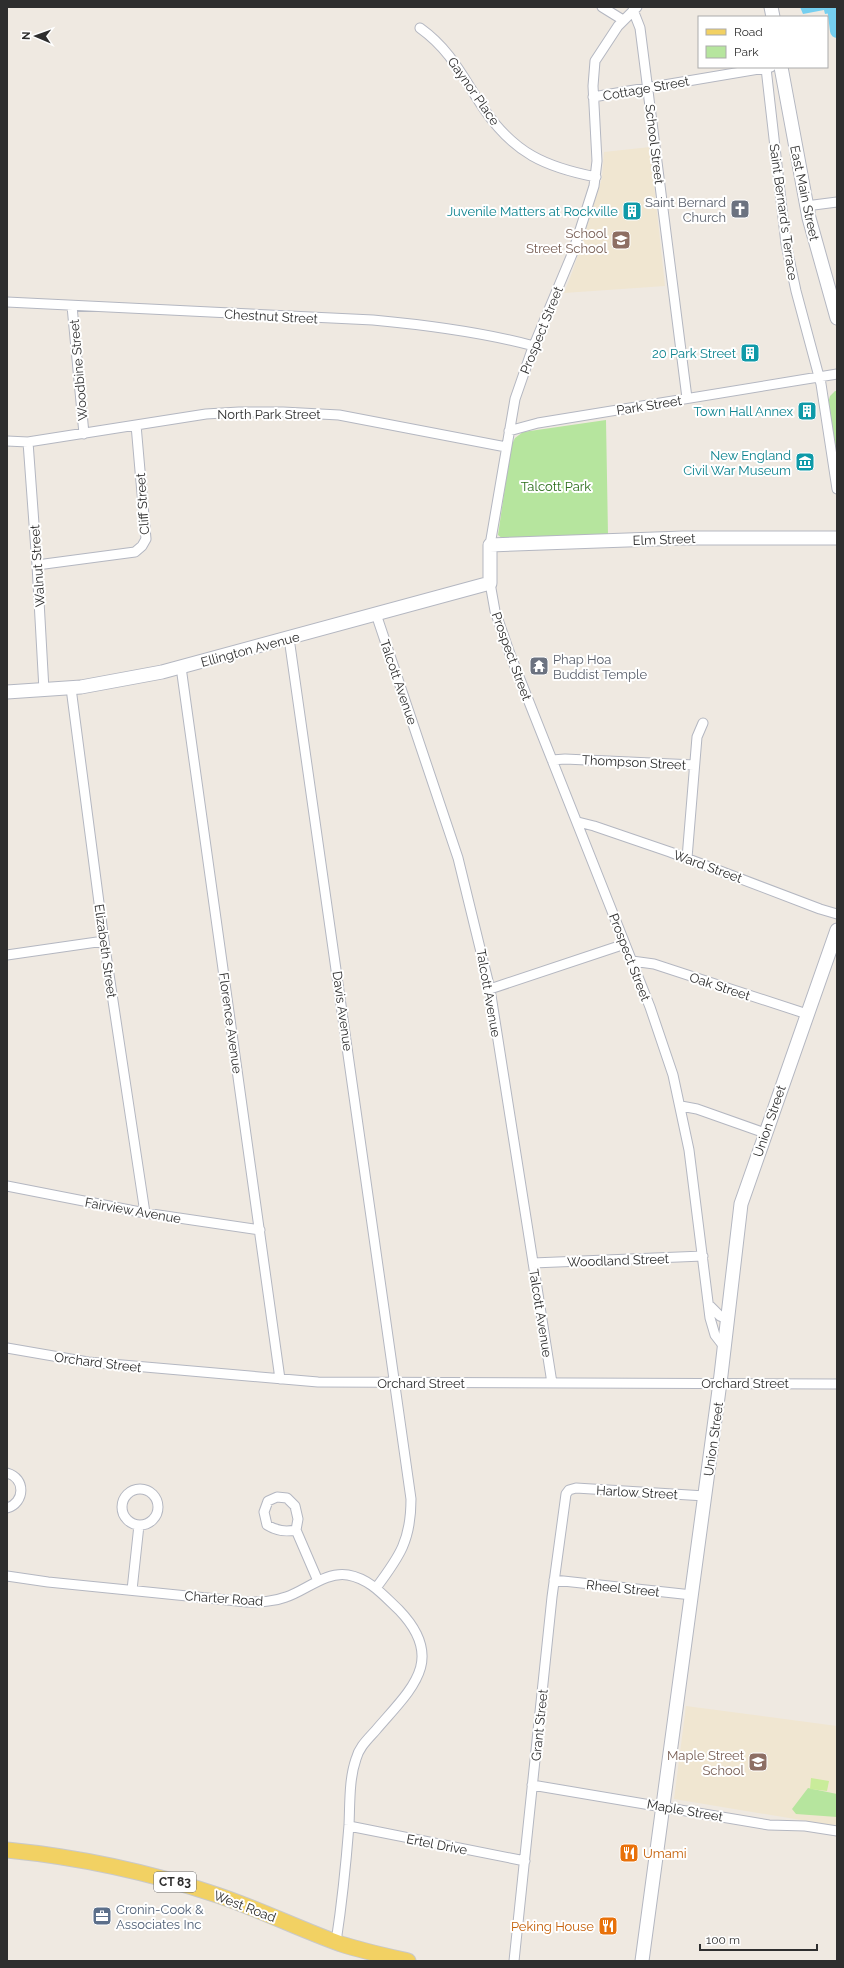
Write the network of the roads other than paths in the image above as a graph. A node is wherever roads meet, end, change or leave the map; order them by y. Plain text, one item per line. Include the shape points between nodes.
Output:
1 (602, 7) edge
2 (635, 8) edge
3 (623, 20) junction
4 (420, 28) dead end
5 (762, 68) edge
6 (768, 68) edge
7 (781, 68) edge
8 (648, 87) junction
9 (593, 97) junction
10 (596, 177) junction
11 (837, 202) edge
12 (806, 206) junction
13 (7, 302) edge
14 (72, 306) junction
15 (837, 318) edge
16 (534, 346) junction
17 (837, 374) edge
18 (819, 377) junction
19 (687, 398) junction
20 (136, 425) junction
21 (509, 431) junction
22 (84, 434) junction
23 (7, 440) edge
24 (28, 442) junction
25 (506, 447) junction
26 (837, 489) edge
27 (837, 538) edge
28 (490, 545) junction
29 (37, 565) junction
30 (490, 583) junction
31 (376, 614) junction
32 (289, 638) junction
33 (181, 667) junction
34 (71, 688) junction
35 (44, 690) junction
36 (7, 692) edge
37 (703, 722) dead end
38 (552, 760) junction
39 (694, 765) junction
40 (578, 822) junction
41 (687, 858) junction
42 (837, 914) edge
43 (837, 930) edge
44 (104, 941) junction
45 (625, 944) junction
46 (7, 955) edge
47 (632, 961) junction
48 (490, 988) junction
49 (807, 1014) junction
50 (681, 1106) junction
51 (765, 1133) junction
52 (7, 1186) edge
53 (145, 1213) junction
54 (260, 1230) junction
55 (703, 1256) junction
56 (533, 1263) junction
57 (710, 1306) junction
58 (728, 1319) junction
59 (7, 1348) edge
60 (725, 1348) junction
61 (280, 1379) junction
62 (396, 1383) junction
63 (552, 1383) junction
64 (720, 1383) junction
65 (837, 1384) edge
66 (7, 1473) edge
67 (569, 1490) joint
68 (705, 1496) junction
69 (7, 1508) edge
70 (139, 1525) dead end
71 (296, 1530) dead end
72 (7, 1576) edge
73 (554, 1580) junction
74 (318, 1581) junction
75 (376, 1588) junction
76 (132, 1590) junction
77 (692, 1595) junction
78 (532, 1785) junction
79 (664, 1807) junction
80 (348, 1826) junction
81 (837, 1831) edge
82 (7, 1850) edge
83 (525, 1861) junction
84 (336, 1942) junction
85 (408, 1961) edge
86 (514, 1961) edge
87 (642, 1961) edge

1 - 3 street
2 - 3 street, Prospect Street
2 - 8 street, School Street
3 - 9 street, Prospect Street via 596,58
4 - 10 street, Gaynor Place via 447,52 485,110 529,155 543,163
5 - 8 street, Cottage Street
6 - 18 street, Saint Bernard's Terrace via 786,244
7 - 12 main road, East Main Street
8 - 9 street, Cottage Street
8 - 19 street, School Street
9 - 10 street, Prospect Street
10 - 16 street, Prospect Street via 573,252
11 - 12 street
12 - 15 main road, East Main Street
13 - 14 street, Chestnut Street
14 - 16 street, Chestnut Street via 380,320 416,324
14 - 22 street, Woodbine Street
16 - 21 street, Prospect Street via 515,399
17 - 18 street, Park Street
18 - 19 street, Park Street
18 - 26 street, Saint Bernard's Terrace
19 - 21 street, Park Street via 538,423
20 - 22 street, North Park Street
20 - 25 street, North Park Street via 206,414 307,413 339,415
20 - 29 street, Cliff Street via 146,539 142,546 135,552
21 - 25 street, Prospect Street
22 - 24 street, North Park Street
23 - 24 street, North Park Street
24 - 29 street, Walnut Street
25 - 28 street, Prospect Street
27 - 28 main road, Elm Street via 690,538
28 - 30 main road, Prospect Street
29 - 35 street, Walnut Street
30 - 31 main road, Ellington Avenue
30 - 38 street, Prospect Street via 502,632
31 - 32 main road, Ellington Avenue
31 - 48 street, Talcott Avenue via 458,858
32 - 33 main road, Ellington Avenue
32 - 62 street, Davis Avenue
33 - 34 main road, Ellington Avenue
33 - 54 street, Florence Avenue
34 - 35 main road, Ellington Avenue
34 - 44 street, Elizabeth Street
35 - 36 main road, Ellington Avenue
37 - 39 street via 697,734
38 - 39 street, Thompson Street
38 - 40 street, Prospect Street
39 - 41 street, Thompson Street
40 - 41 street, Ward Street
40 - 45 street, Prospect Street
41 - 42 street, Ward Street
43 - 49 main road, Union Street
44 - 46 street
44 - 53 street, Elizabeth Street
45 - 47 street, Prospect Street
45 - 48 street
47 - 49 street, Oak Street via 654,964
47 - 50 street, Prospect Street via 663,1045
48 - 56 street, Talcott Avenue
49 - 51 main road, Union Street
50 - 51 street via 697,1109
50 - 55 street, Prospect Street via 691,1160
51 - 58 main road, Union Street via 741,1204
52 - 53 street, Fairview Avenue
53 - 54 street, Fairview Avenue
54 - 61 street, Florence Avenue
55 - 56 street, Woodland Street
55 - 57 street, Prospect Street
56 - 63 street, Talcott Avenue
57 - 58 street via 720,1316
57 - 60 street, Prospect Street via 713,1332
58 - 60 main road, Union Street
59 - 61 street, Orchard Street via 88,1362
60 - 64 main road, Union Street
61 - 62 street, Orchard Street
62 - 63 street, Orchard Street
62 - 75 street, Davis Avenue via 411,1516 402,1551
63 - 64 street, Orchard Street
64 - 65 street, Orchard Street
64 - 68 main road, Union Street
66 - 69 street via 19,1480 22,1492 18,1502
67 - 68 street, Harlow Street via 576,1488
67 - 73 street, Grant Street
68 - 77 main road, Union Street
70 - 76 street
71 - 74 street
72 - 76 street, Charter Road
73 - 77 street, Rheel Street
73 - 78 street, Grant Street
74 - 75 street, Charter Road via 346,1575 362,1579
74 - 76 street, Charter Road via 286,1597 268,1601 247,1602
75 - 80 street, Charter Road via 411,1623 418,1636 422,1665 404,1699 360,1748 352,1772
77 - 79 main road, Union Street
78 - 79 street, Maple Street
78 - 83 street, Grant Street
79 - 81 street, Maple Street via 769,1825 805,1826
79 - 87 main road, Union Street
80 - 83 street, Ertel Drive
80 - 84 street, Charter Road
82 - 84 main road, West Road / CT 83 via 92,1862 178,1883 235,1901
83 - 86 street, Grant Street
84 - 85 main road, West Road / CT 83

